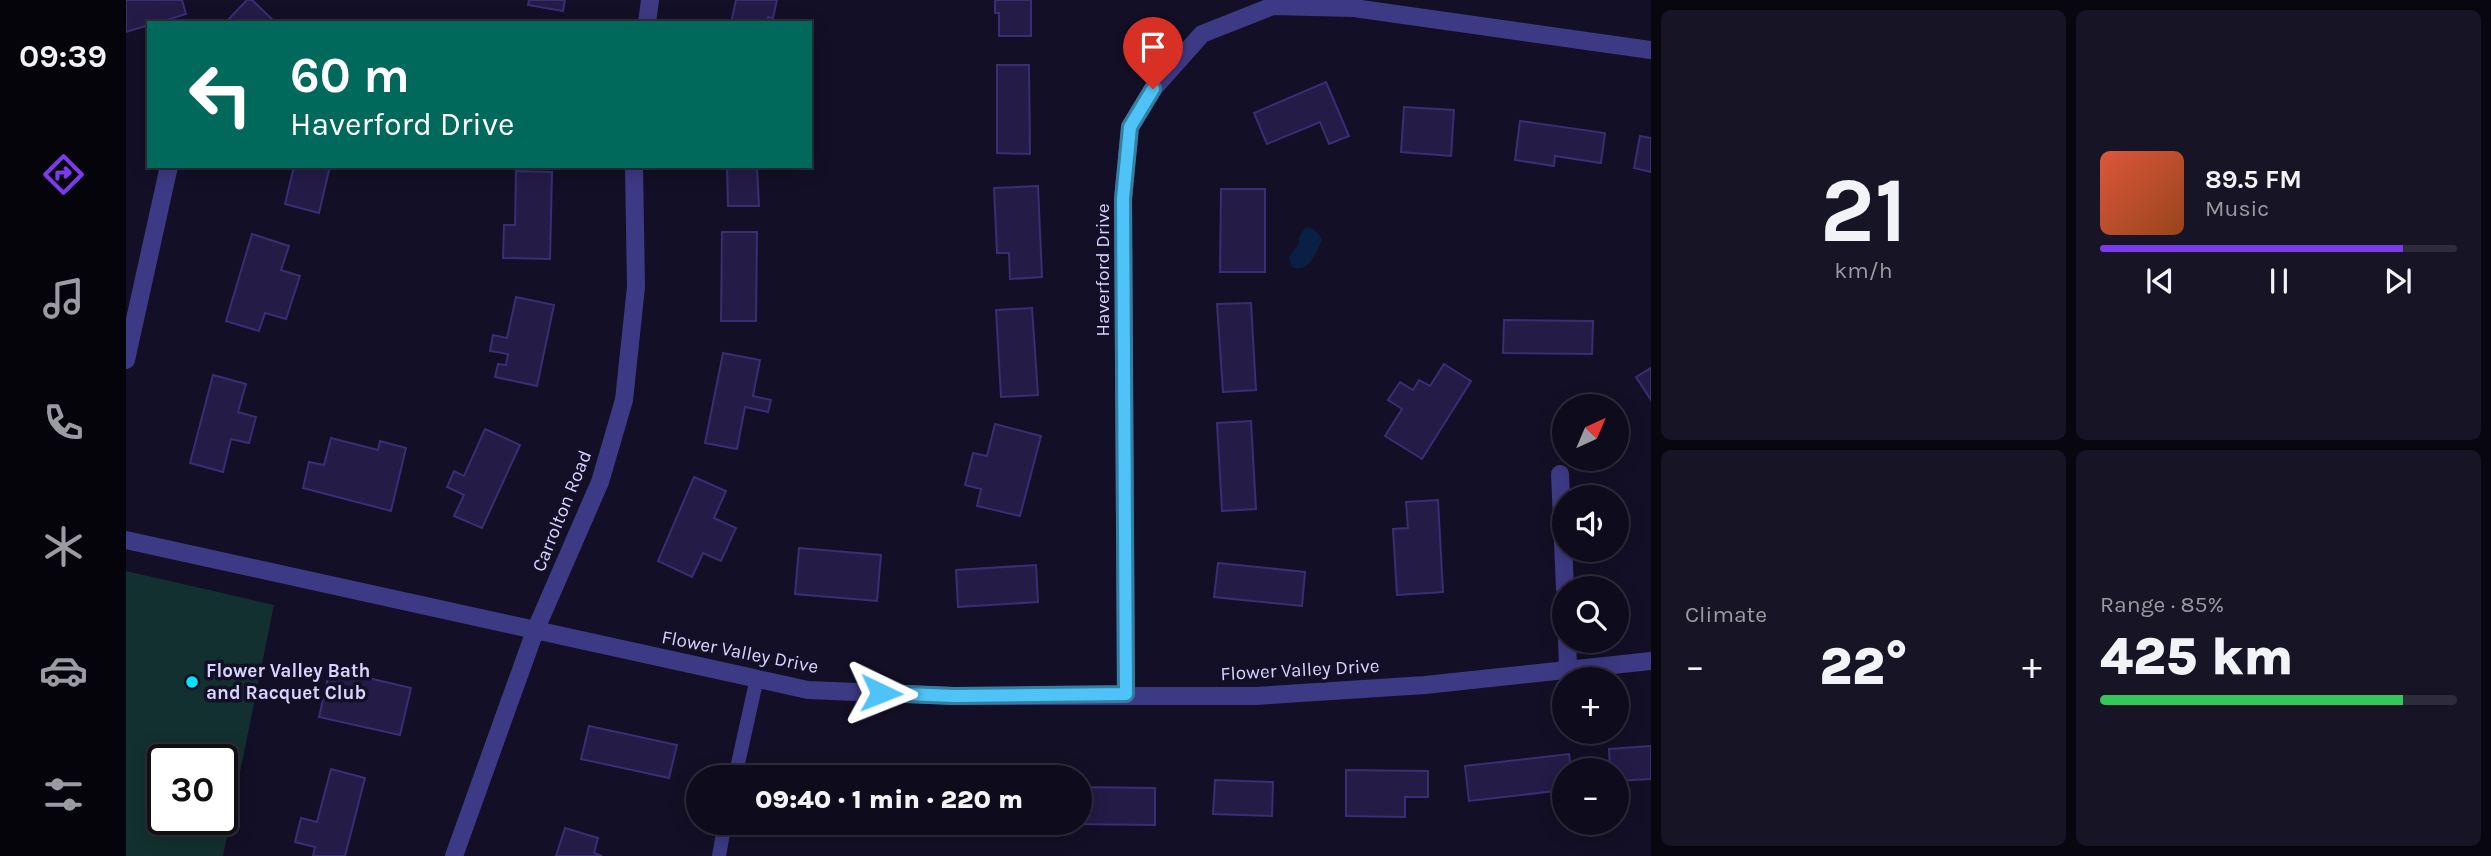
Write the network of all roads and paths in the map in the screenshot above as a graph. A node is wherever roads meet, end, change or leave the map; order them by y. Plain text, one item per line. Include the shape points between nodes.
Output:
1 (650, 0) edge
2 (647, 21) edge
3 (1651, 50) edge
4 (169, 168) edge
5 (634, 168) edge
6 (126, 360) edge
7 (1560, 474) dead end
8 (126, 540) edge
9 (1564, 576) edge
10 (535, 631) junction
11 (1651, 661) edge
12 (1580, 667) edge
13 (1552, 670) edge
14 (757, 678) junction
15 (1126, 694) junction
16 (738, 765) edge
17 (723, 835) edge
18 (454, 856) edge
19 (719, 856) edge

1 - 2 street
3 - 15 street, Haverford Drive via 1354,8 1273,6 1202,34 1153,89 1130,127 1123,199
4 - 6 street
5 - 10 street, Carrolton Road via 636,286 624,400 600,482
7 - 9 street
8 - 10 street, Flower Valley Drive
10 - 14 street, Flower Valley Drive
10 - 18 street, Carrolton Road
11 - 12 street, Flower Valley Drive
13 - 15 street, Flower Valley Drive via 1424,685 1268,695
14 - 15 street, Flower Valley Drive via 808,690 954,696
14 - 16 lane
17 - 19 lane

